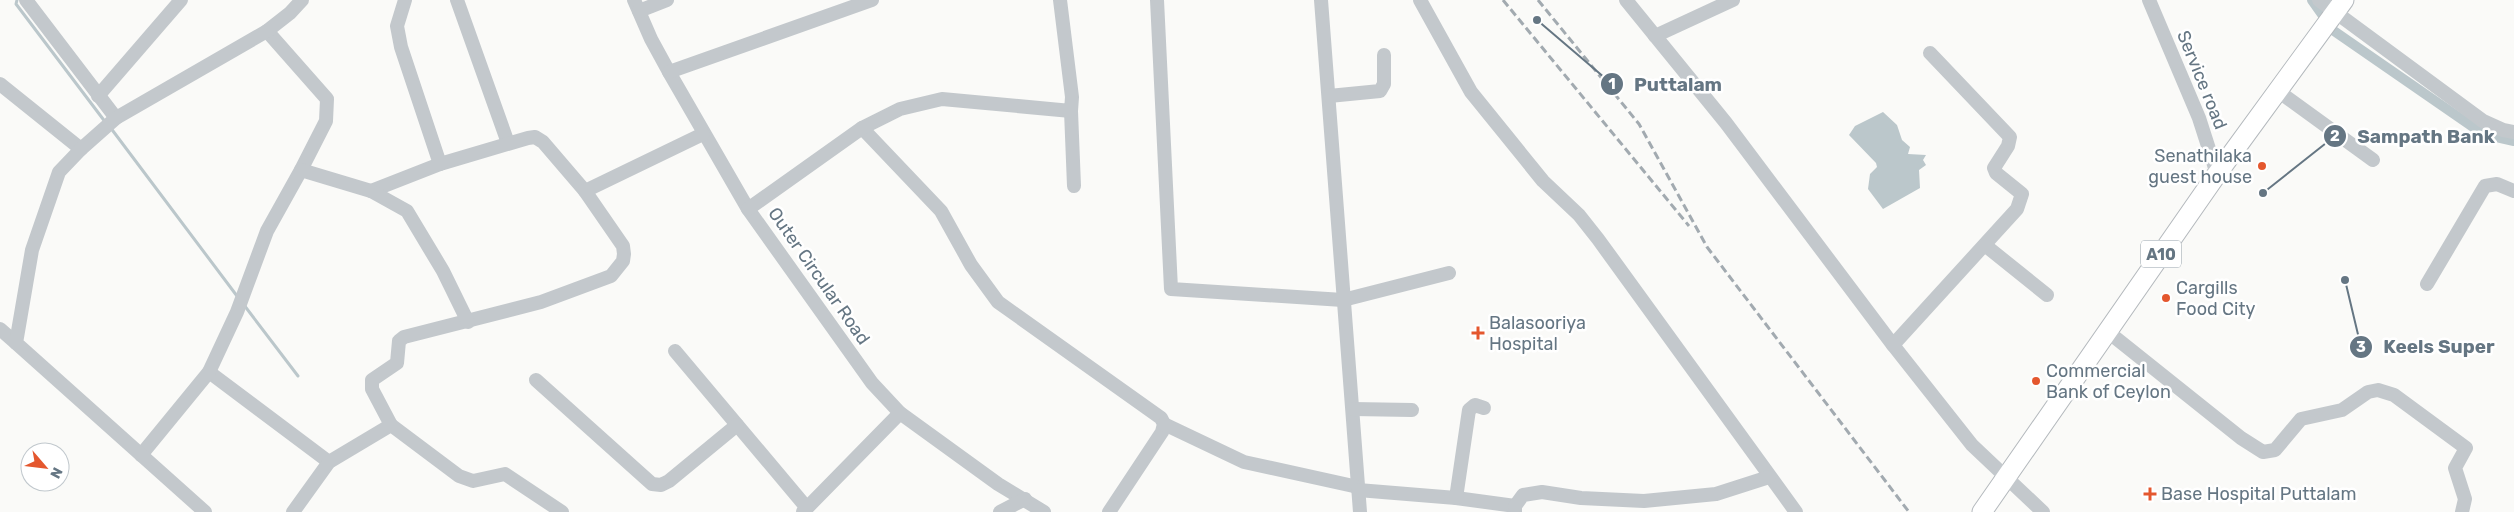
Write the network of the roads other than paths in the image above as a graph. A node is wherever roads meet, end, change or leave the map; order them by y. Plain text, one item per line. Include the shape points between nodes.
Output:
1 (26, 0) edge
2 (181, 0) edge
3 (302, 0) edge
4 (405, 0) edge
5 (457, 0) edge
6 (667, 0) edge
7 (872, 0) edge
8 (1060, 0) edge
9 (1157, 0) edge
10 (1321, 0) edge
11 (1420, 0) edge
12 (1626, 0) edge
13 (1733, 0) edge
14 (2149, 0) edge
15 (2319, 0) edge
16 (636, 6) edge
17 (2339, 7) edge
18 (267, 30) junction
19 (1655, 36) junction
20 (1930, 53) dead end
21 (1384, 55) dead end
22 (669, 72) junction
23 (0, 84) edge
24 (2278, 91) junction
25 (98, 96) junction
26 (1329, 96) junction
27 (1071, 111) junction
28 (110, 124) junction
29 (862, 128) junction
30 (2514, 132) edge
31 (703, 134) junction
32 (508, 143) junction
33 (81, 149) junction
34 (2373, 160) dead end
35 (440, 164) junction
36 (301, 170) junction
37 (2217, 174) junction
38 (1074, 186) dead end
39 (370, 191) junction
40 (586, 191) junction
41 (2514, 191) edge
42 (748, 209) junction
43 (1986, 246) junction
44 (1449, 274) dead end
45 (2427, 284) dead end
46 (2047, 295) dead end
47 (1343, 300) junction
48 (468, 322) junction
49 (2106, 331) junction
50 (1, 333) edge
51 (16, 342) junction
52 (1893, 345) junction
53 (676, 351) dead end
54 (209, 372) junction
55 (536, 380) dead end
56 (1484, 408) dead end
57 (1353, 409) junction
58 (1412, 410) dead end
59 (900, 413) junction
60 (1164, 424) junction
61 (391, 425) junction
62 (737, 425) junction
63 (140, 455) junction
64 (329, 462) junction
65 (1769, 477) junction
66 (2005, 478) junction
67 (1358, 489) junction
68 (1456, 498) junction
69 (1025, 499) junction
70 (1515, 509) edge
71 (805, 510) edge
72 (205, 512) edge
73 (292, 512) edge
74 (562, 512) edge
75 (1000, 512) edge
76 (1044, 512) edge
77 (1109, 512) edge
78 (1360, 512) edge
79 (1796, 512) edge
80 (1982, 512) edge
81 (2044, 512) edge
82 (2462, 512) edge

1 - 25 street
2 - 25 street
3 - 18 street via 290,14
4 - 35 street via 397,26 401,47
5 - 32 street
6 - 16 street
7 - 22 street
8 - 27 street
9 - 47 street via 1171,289
10 - 26 street
11 - 65 street via 1471,92 1543,181 1579,215 1598,239
12 - 19 street
13 - 19 street
14 - 37 street, Service road via 2199,118
15 - 17 street
16 - 22 street, Outer Circular Road
17 - 24 highway, A10
17 - 30 street via 2483,121
18 - 28 street
18 - 36 street via 327,99 326,121
19 - 52 street via 1726,123
20 - 43 street via 2010,137 1994,168 2022,194 2022,198 2018,209
21 - 26 street via 1384,84 1380,91
22 - 31 street, Outer Circular Road
23 - 33 street
24 - 34 street
24 - 37 highway, A10
25 - 28 street
26 - 47 street
27 - 29 street via 942,99 900,109
27 - 38 street
28 - 33 street
29 - 42 street
29 - 60 street via 942,211 971,265 998,302 1161,418
31 - 40 street
31 - 42 street, Outer Circular Road
32 - 35 street
32 - 40 street via 535,137
33 - 51 street via 59,172 32,250
35 - 39 street
36 - 39 street
36 - 54 street via 267,231 237,312
37 - 49 highway, A10
39 - 48 street via 407,210
40 - 48 street via 623,246 624,254 618,269 611,276 541,302
41 - 45 street via 2497,184 2485,186
42 - 59 street, Outer Circular Road via 872,383
43 - 46 street
43 - 52 street
44 - 47 street
47 - 57 street
48 - 61 street via 399,341 397,363 372,380 372,389
49 - 66 highway, A10
49 - 82 street via 2263,452 2275,450 2301,419 2342,410 2368,392 2378,390 2394,395 2466,448 2455,468 2465,499
50 - 51 street
51 - 63 street
52 - 66 street via 1972,445
53 - 62 street
54 - 63 street
54 - 64 street
55 - 62 street via 652,484 661,485 669,481
56 - 68 street via 1474,405 1470,410
57 - 58 street
57 - 67 street
59 - 69 street, Outer Circular Road via 998,484
59 - 71 street
60 - 67 street via 1244,462
60 - 77 street via 1162,432
61 - 64 street
61 - 74 street via 459,476 473,481 505,474
62 - 71 street
63 - 72 street
64 - 73 street
65 - 70 street via 1716,494 1644,502 1542,492 1523,495
65 - 79 street
66 - 80 highway, A10
66 - 81 street
67 - 68 street
67 - 78 street
68 - 70 street
69 - 75 street
69 - 76 street, Outer Circular Road

